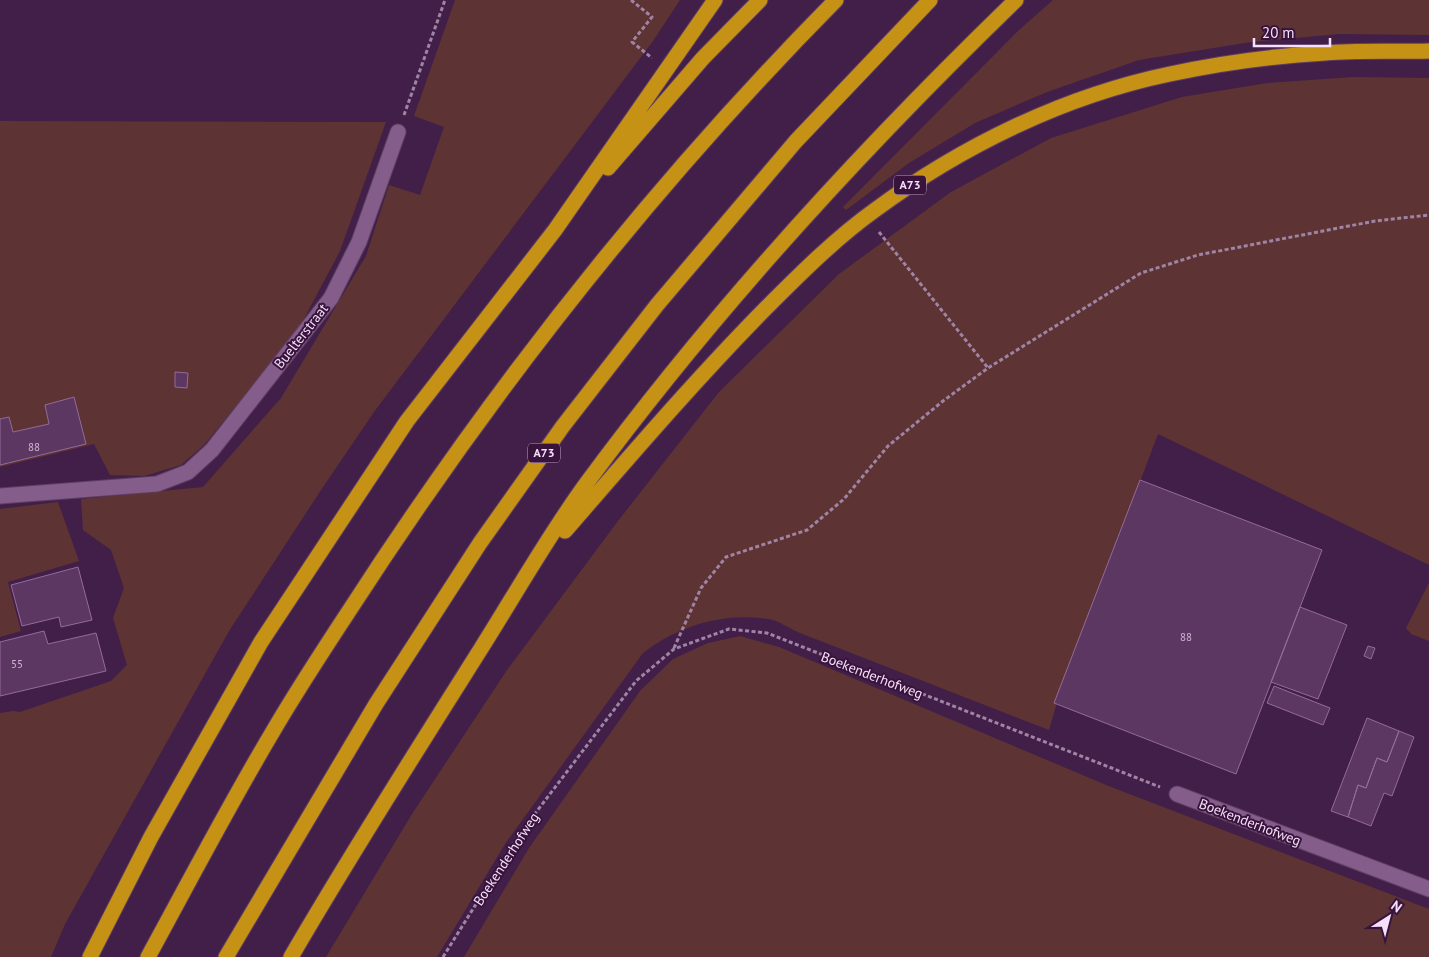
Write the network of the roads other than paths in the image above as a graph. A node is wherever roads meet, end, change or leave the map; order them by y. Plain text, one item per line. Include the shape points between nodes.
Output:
1 (715, 0) edge
2 (760, 0) edge
3 (836, 0) edge
4 (930, 0) edge
5 (1016, 0) edge
6 (1429, 51) edge
7 (398, 132) road end
8 (555, 230) junction
9 (0, 496) edge
10 (529, 572) junction
11 (1177, 794) road end
12 (1429, 889) edge
13 (90, 957) edge
14 (148, 957) edge
15 (226, 957) edge
16 (292, 957) edge

1 - 8 highway
2 - 8 highway via 703,58
3 - 14 highway via 748,90 640,215 525,358 458,450 387,552 273,731
4 - 15 highway, A73 via 796,141 656,305 563,426 480,543 376,704
5 - 10 highway, A73 via 855,162 691,348 584,486
6 - 10 highway, A73 via 1326,52 1247,60 1169,74 1106,91 1002,133 944,162 867,216 804,270 712,362
7 - 9 street, Buelterstraat via 359,242 331,298 212,450 188,472 157,484
8 - 13 highway via 408,420 261,642 151,837
10 - 16 highway, A73 via 356,846
11 - 12 street, Boekenderhofweg

